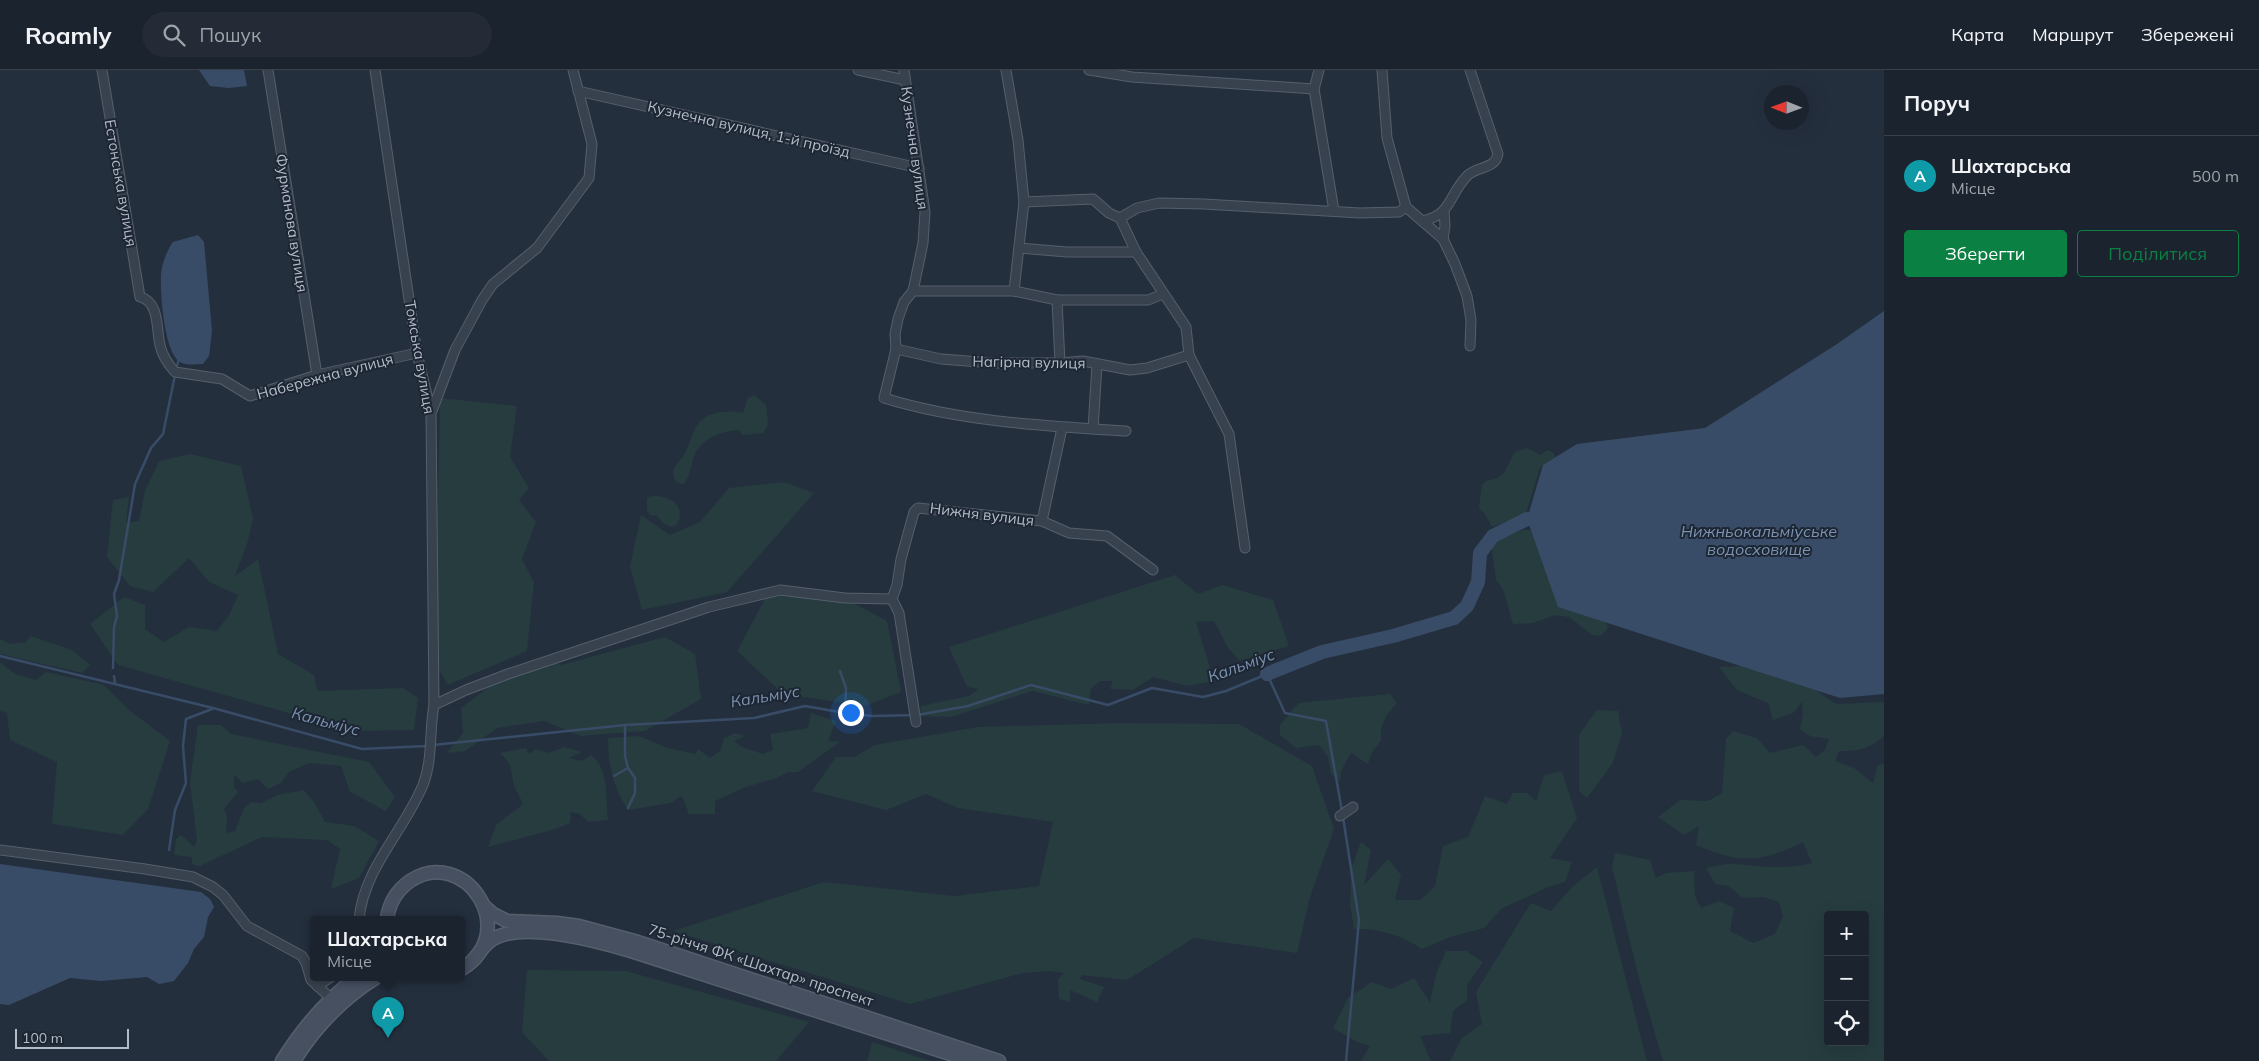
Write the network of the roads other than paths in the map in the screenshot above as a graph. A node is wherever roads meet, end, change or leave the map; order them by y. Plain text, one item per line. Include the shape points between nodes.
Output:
1 (102, 70) edge
2 (268, 70) edge
3 (375, 70) edge
4 (573, 70) edge
5 (858, 70) edge
6 (904, 70) edge
7 (1006, 70) edge
8 (1088, 70) edge
9 (1319, 70) edge
10 (1382, 70) edge
11 (1470, 70) edge
12 (905, 80) junction
13 (1314, 89) junction
14 (578, 91) junction
15 (919, 168) junction
16 (1024, 202) junction
17 (1406, 207) junction
18 (1334, 210) junction
19 (1444, 210) junction
20 (1120, 218) junction
21 (1422, 222) junction
22 (1443, 239) junction
23 (1019, 248) junction
24 (1136, 252) junction
25 (913, 290) junction
26 (1014, 291) junction
27 (1163, 294) junction
28 (140, 297) joint
29 (1057, 300) junction
30 (1470, 346) dead end
31 (896, 349) junction
32 (417, 353) junction
33 (1189, 355) junction
34 (1060, 363) junction
35 (1097, 365) junction
36 (317, 375) junction
37 (432, 412) junction
38 (1062, 428) junction
39 (1093, 429) junction
40 (1126, 431) dead end
41 (1042, 521) junction
42 (1245, 548) dead end
43 (1153, 570) dead end
44 (892, 598) junction
45 (434, 705) junction
46 (916, 722) dead end
47 (1353, 807) dead end
48 (1340, 816) dead end
49 (0, 850) edge
50 (485, 907) junction
51 (360, 916) edge
52 (387, 916) edge
53 (474, 959) junction
54 (465, 966) edge
55 (310, 975) edge
56 (312, 981) edge
57 (325, 981) edge
58 (353, 981) edge
59 (370, 981) edge
60 (317, 986) junction
61 (335, 1002) junction
62 (282, 1061) edge
63 (294, 1061) edge
64 (972, 1061) edge
65 (999, 1061) edge

1 - 28 street, Естонська вулиця
2 - 36 street, Фурманова вулиця
3 - 32 street, Томська вулиця
4 - 14 street
5 - 12 street
6 - 12 street, Кузнечна вулиця
7 - 16 street
8 - 13 street via 1132,77
9 - 13 street
10 - 17 street via 1387,138
11 - 19 street via 1498,154 1492,164 1468,174
12 - 15 street, Кузнечна вулиця
13 - 18 street
14 - 15 street, Кузнечна вулиця, 1-й проїзд
14 - 37 street via 592,144 589,178 537,248 493,284 482,300 455,350
15 - 25 street, Кузнечна вулиця via 925,212 923,243
16 - 20 street via 1093,199
16 - 23 street
17 - 18 street via 1399,212 1382,213
17 - 21 street
18 - 20 street via 1159,203 1137,208
19 - 21 street via 1438,217
19 - 22 street
20 - 24 street
21 - 22 street
22 - 30 street via 1466,296 1471,320
23 - 24 street
23 - 26 street
24 - 27 street
25 - 26 street
25 - 31 street, Кузнечна вулиця via 898,319
26 - 29 street
27 - 29 street via 1148,300
27 - 33 street via 1186,327
28 - 36 street, Набережна вулиця via 152,305 160,346 166,362 175,372 222,379 250,396
29 - 34 street
31 - 34 street, Нагірна вулиця via 940,359
31 - 38 street, Кузнечна вулиця via 884,398 908,406 1000,422
32 - 36 street, Набережна вулиця
32 - 37 street, Томська вулиця
33 - 35 street, Нагірна вулиця via 1130,370
33 - 42 street via 1229,434
34 - 35 street, Нагірна вулиця via 1083,361
35 - 39 street
37 - 45 street, Томська вулиця
38 - 39 street
38 - 41 street
39 - 40 street
41 - 43 street, Нижня вулиця via 1069,533 1107,536
41 - 44 street, Нижня вулиця via 918,508 914,512 901,559 898,585
44 - 45 street via 844,598 780,590 684,615 508,674
44 - 46 street via 900,613
45 - 51 street, Томська вулиця via 430,758 417,798 366,886
47 - 48 street
49 - 55 street via 193,877 223,895 247,926 302,956
50 - 52 main road via 469,884 456,877 429,874 415,878 394,896
50 - 53 main road via 487,934
50 - 65 main road, 75-річчя ФК «Шахтар» проспект via 507,921 557,922 603,932
53 - 54 main road
53 - 64 main road, 75-річчя ФК «Шахтар» проспект via 498,937 528,933 602,942
56 - 60 street
57 - 60 street
58 - 61 main road
59 - 61 main road
60 - 61 street
61 - 62 main road via 304,1028
61 - 63 main road

